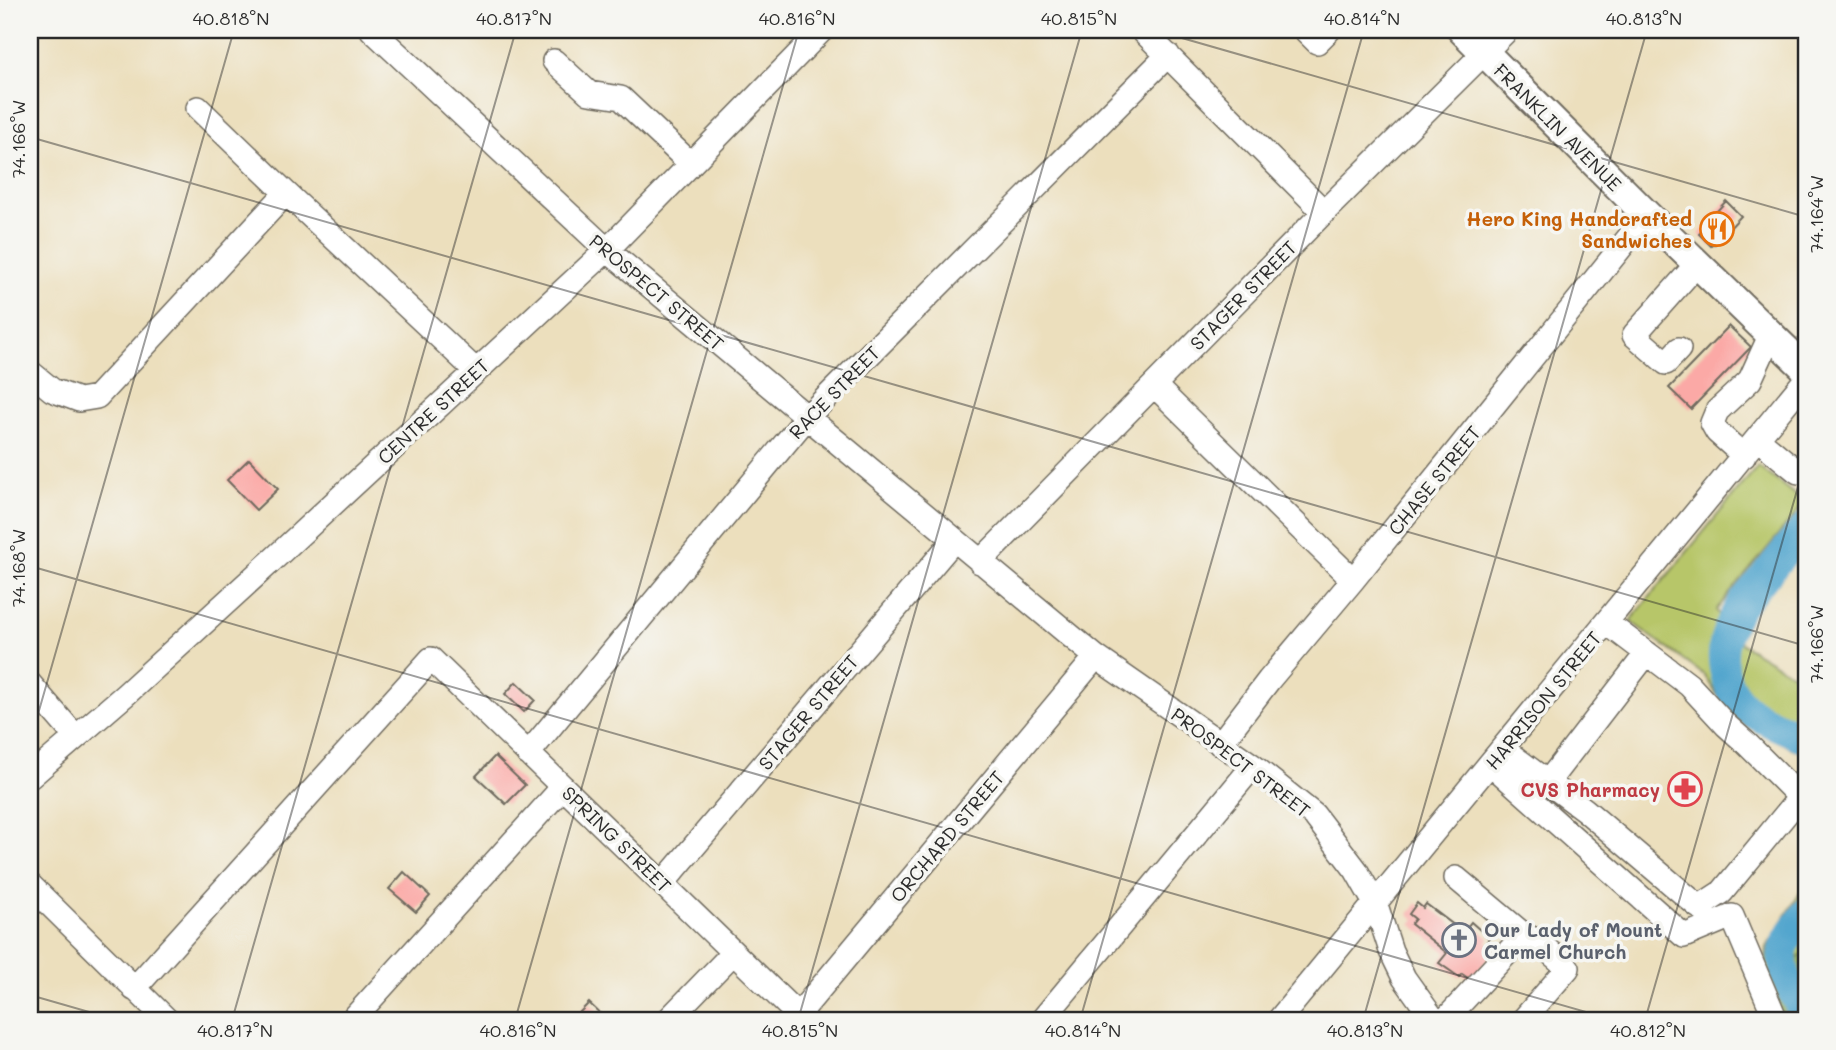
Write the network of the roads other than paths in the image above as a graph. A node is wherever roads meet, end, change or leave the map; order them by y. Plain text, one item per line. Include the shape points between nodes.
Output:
1 (374, 30) edge
2 (822, 30) edge
3 (1142, 30) edge
4 (1305, 30) edge
5 (1329, 30) edge
6 (1462, 30) edge
7 (1507, 30) edge
8 (1484, 53) junction
9 (1168, 55) junction
10 (554, 61) dead end
11 (198, 108) dead end
12 (691, 164) junction
13 (286, 193) junction
14 (1324, 212) junction
15 (1647, 215) junction
16 (607, 250) junction
17 (1697, 264) junction
18 (1770, 336) junction
19 (1679, 349) dead end
20 (1806, 369) edge
21 (475, 371) junction
22 (30, 372) edge
23 (1806, 379) edge
24 (1154, 385) junction
25 (807, 417) junction
26 (1751, 447) junction
27 (1806, 472) edge
28 (954, 540) junction
29 (980, 562) junction
30 (1353, 580) junction
31 (1607, 623) junction
32 (1647, 653) junction
33 (1096, 657) junction
34 (30, 684) edge
35 (75, 736) junction
36 (1220, 744) junction
37 (528, 754) junction
38 (1497, 757) junction
39 (1253, 766) junction
40 (30, 777) edge
41 (1547, 783) junction
42 (563, 787) junction
43 (1456, 878) dead end
44 (663, 883) junction
45 (33, 895) edge
46 (1376, 905) junction
47 (1524, 935) junction
48 (733, 953) junction
49 (134, 989) junction
50 (800, 1018) edge
51 (167, 1020) edge
52 (352, 1020) edge
53 (668, 1020) edge
54 (1042, 1020) edge
55 (1279, 1020) edge
56 (1434, 1020) edge
57 (1445, 1020) edge
58 (1523, 1020) edge
59 (1776, 1020) edge

1 - 16 street, PROSPECT STREET
2 - 12 street, CENTRE STREET
3 - 9 street
4 - 5 street via 1317,42
6 - 8 main road, FRANKLIN AVENUE
7 - 8 street, STAGER STREET
8 - 14 street, STAGER STREET
8 - 15 main road, FRANKLIN AVENUE
9 - 14 street
9 - 25 street, RACE STREET
10 - 12 street via 589,93 621,98
11 - 13 street
12 - 16 street, CENTRE STREET
13 - 21 street
13 - 22 street via 97,397 79,400 61,394
14 - 24 street, STAGER STREET
15 - 17 main road, FRANKLIN AVENUE
15 - 30 street, CHASE STREET
16 - 21 street, CENTRE STREET
16 - 25 street, PROSPECT STREET
17 - 18 main road, FRANKLIN AVENUE
17 - 19 street via 1634,335 1666,363
18 - 20 main road, FRANKLIN AVENUE
18 - 26 street via 1750,380 1717,411 1713,423 1717,432
21 - 35 street, CENTRE STREET via 268,565
23 - 26 street, HARRISON STREET
24 - 29 street, STAGER STREET
24 - 30 street
25 - 28 street, PROSPECT STREET
25 - 37 street, RACE STREET
26 - 27 street
26 - 31 street, HARRISON STREET
28 - 29 street, PROSPECT STREET
28 - 44 street, STAGER STREET
29 - 33 street, PROSPECT STREET
30 - 36 street, CHASE STREET
31 - 32 street
31 - 38 street, HARRISON STREET
32 - 41 street
32 - 41 street via 1689,685 1800,797 1722,892 1699,907
33 - 36 street, PROSPECT STREET
33 - 50 street, ORCHARD STREET
34 - 35 street
35 - 40 street, CENTRE STREET
36 - 39 street, PROSPECT STREET
37 - 42 street, SPRING STREET
37 - 49 street, SPRING STREET via 431,659
38 - 41 street
38 - 46 street, HARRISON STREET
38 - 59 street via 1684,936 1732,916
39 - 46 street, PROSPECT STREET via 1314,815
39 - 54 street
42 - 44 street, SPRING STREET
42 - 52 street
43 - 47 street
44 - 48 street, SPRING STREET
45 - 49 street
46 - 55 street, HARRISON STREET
46 - 56 street, PROSPECT STREET via 1404,978
47 - 57 street
47 - 58 street via 1568,968
48 - 50 street, SPRING STREET
48 - 53 street
49 - 51 street

